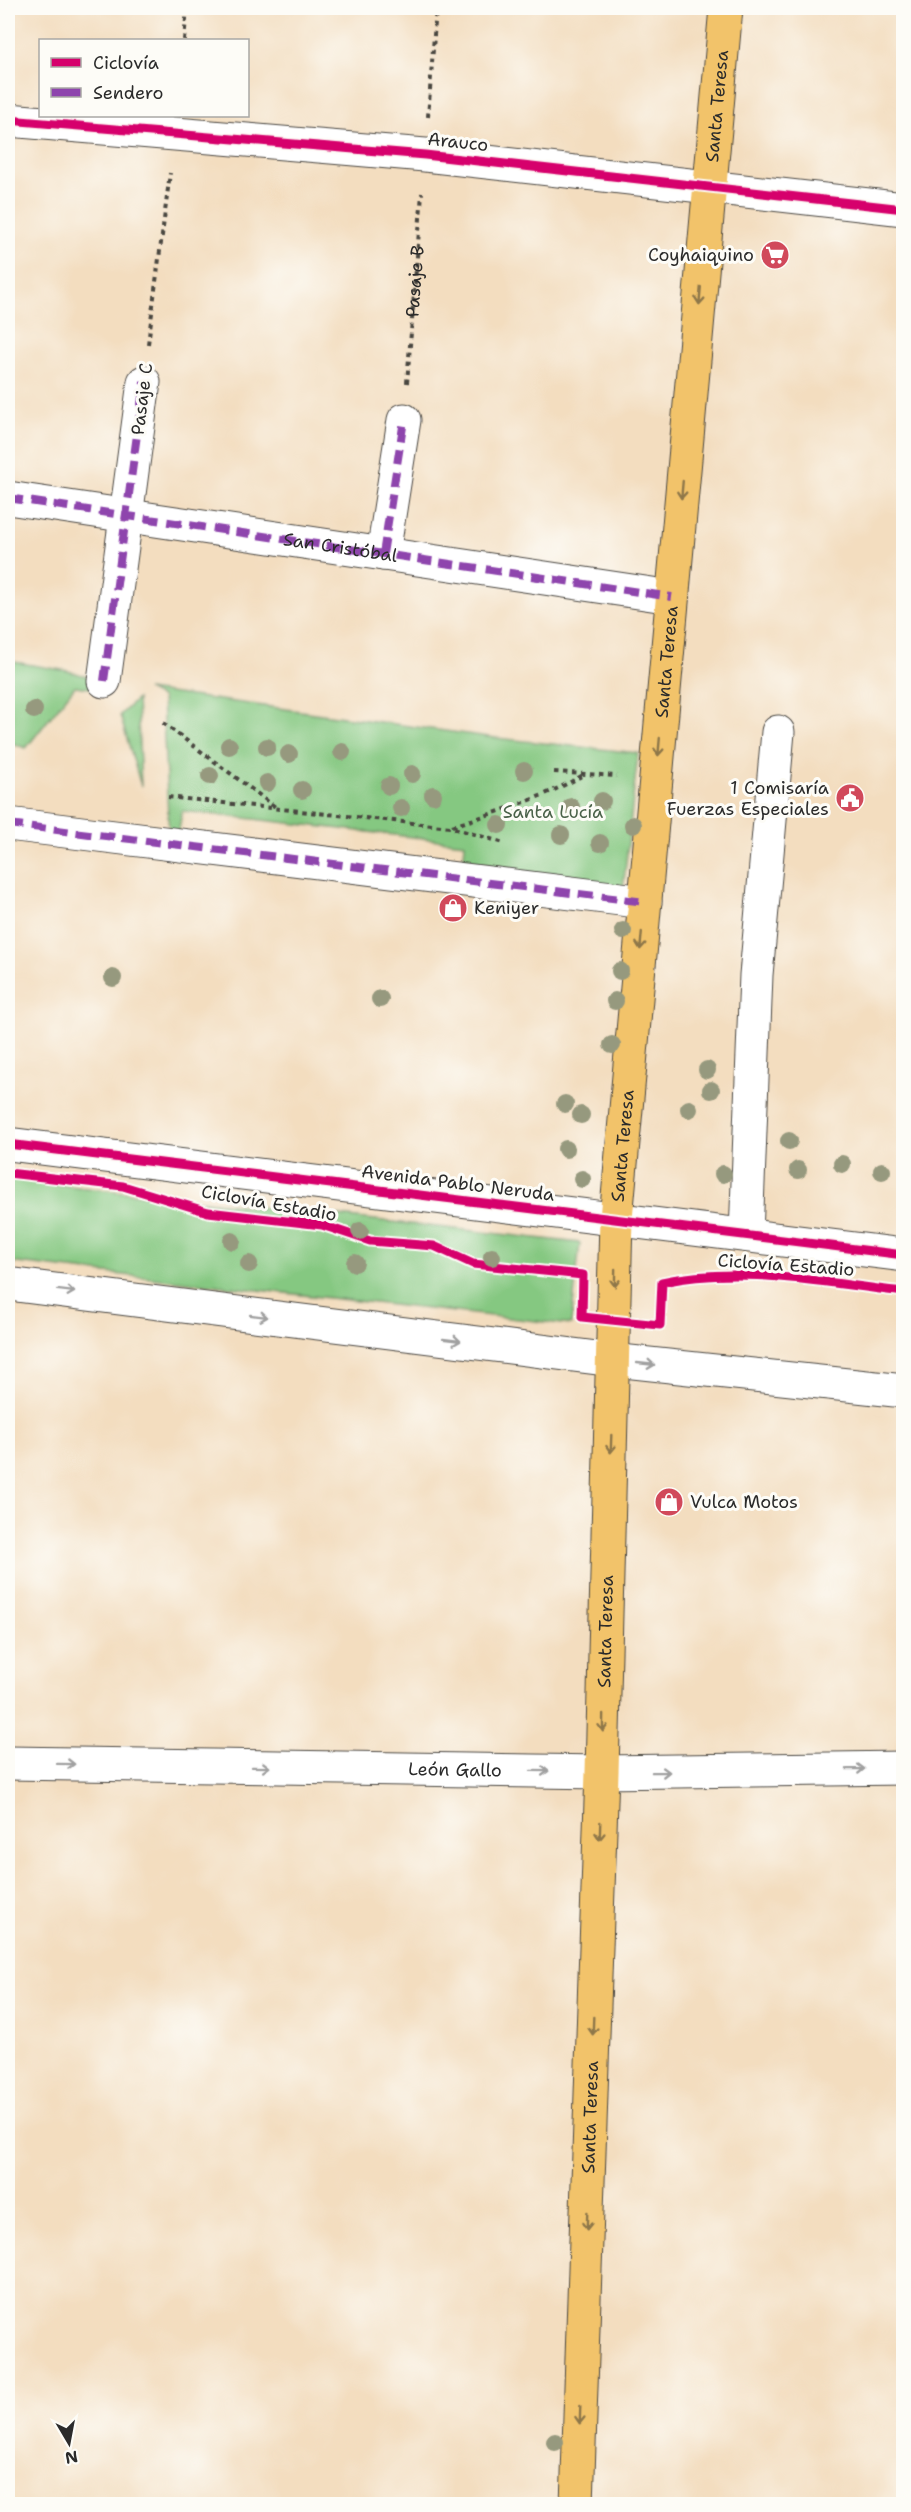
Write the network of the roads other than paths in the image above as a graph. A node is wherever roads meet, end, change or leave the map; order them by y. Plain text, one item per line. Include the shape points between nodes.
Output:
1 (726, 8) edge
2 (8, 120) edge
3 (710, 187) junction
4 (903, 209) edge
5 (144, 382) road end
6 (404, 420) road end
7 (8, 498) edge
8 (127, 516) junction
9 (383, 554) junction
10 (672, 597) junction
11 (104, 681) dead end
12 (778, 732) dead end
13 (8, 824) edge
14 (645, 902) junction
15 (8, 1144) edge
16 (616, 1219) junction
17 (746, 1235) junction
18 (903, 1255) edge
19 (8, 1284) edge
20 (613, 1360) junction
21 (903, 1392) edge
22 (8, 1763) edge
23 (903, 1768) edge
24 (602, 1772) junction
25 (577, 2505) edge

1 - 3 main road, Santa Teresa
2 - 3 street, Arauco via 425,155
3 - 4 street, Arauco
3 -> 10 main road, Santa Teresa
5 - 8 street, Pasaje C
6 - 9 street
7 - 8 street, San Cristóbal
8 - 9 street, San Cristóbal
8 - 11 street, Pasaje C
9 - 10 street, San Cristóbal
10 -> 14 main road, Santa Teresa
12 - 17 street via 756,975
13 - 14 street
14 -> 16 main road, Santa Teresa
15 - 16 street, Avenida Pablo Neruda
16 - 17 street, Avenida Pablo Neruda
16 -> 20 main road, Santa Teresa
17 - 18 street, Avenida Pablo Neruda
19 -> 20 street
20 -> 21 street
20 -> 24 main road, Santa Teresa
22 -> 24 street, León Gallo
24 -> 23 street, León Gallo
24 -> 25 main road, Santa Teresa

